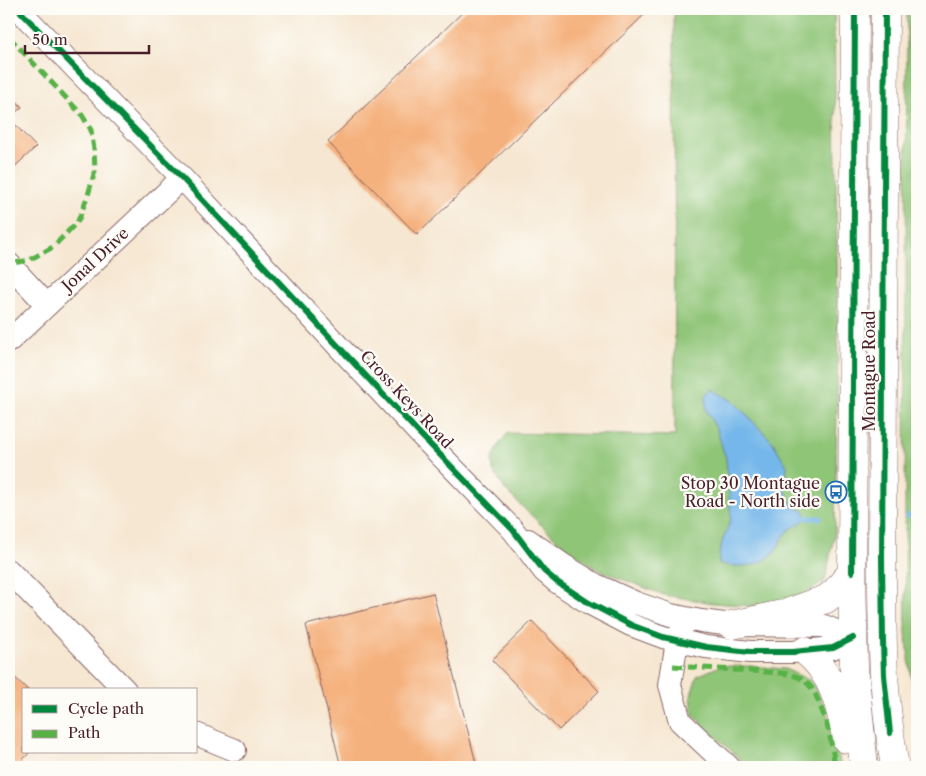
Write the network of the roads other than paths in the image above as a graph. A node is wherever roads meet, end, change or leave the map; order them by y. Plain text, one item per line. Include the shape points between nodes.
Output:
1 (18, 9) edge
2 (855, 9) edge
3 (885, 9) edge
4 (182, 178) junction
5 (9, 264) edge
6 (47, 305) junction
7 (9, 341) edge
8 (882, 462) junction
9 (513, 530) junction
10 (9, 571) edge
11 (852, 572) junction
12 (686, 618) junction
13 (732, 625) junction
14 (853, 638) junction
15 (678, 641) junction
16 (805, 651) junction
17 (123, 688) edge
18 (890, 733) junction
19 (198, 735) edge
20 (236, 750) dead end
21 (729, 767) edge
22 (851, 767) edge
23 (864, 767) edge
24 (895, 767) edge

1 - 4 street, Cross Keys Road
2 - 11 main road, Montague Road
3 - 8 main road, Montague Road
4 - 6 street, Jonal Drive
4 - 9 street, Cross Keys Road
5 - 6 street
6 - 7 street, Jonal Drive
8 - 14 main road via 868,618
8 - 18 main road, Montague Road via 883,642
9 - 12 street, Cross Keys Road via 596,585 636,603
9 - 15 street, Cross Keys Road via 544,571 573,594 618,619
10 - 17 street
11 - 13 main road via 826,599 787,613
11 - 14 main road, Montague Road
12 - 13 street, Cross Keys Road
12 - 15 street
13 - 14 street, Cross Keys Road via 824,626
14 - 16 street, Cross Keys Road via 833,648
14 - 18 main road via 862,648 877,683
14 - 23 main road, Montague Road
15 - 16 street, Cross Keys Road via 735,651
15 - 21 street via 670,686 680,722
16 - 22 main road via 821,667 837,698
18 - 24 main road, Montague Road
19 - 20 street

